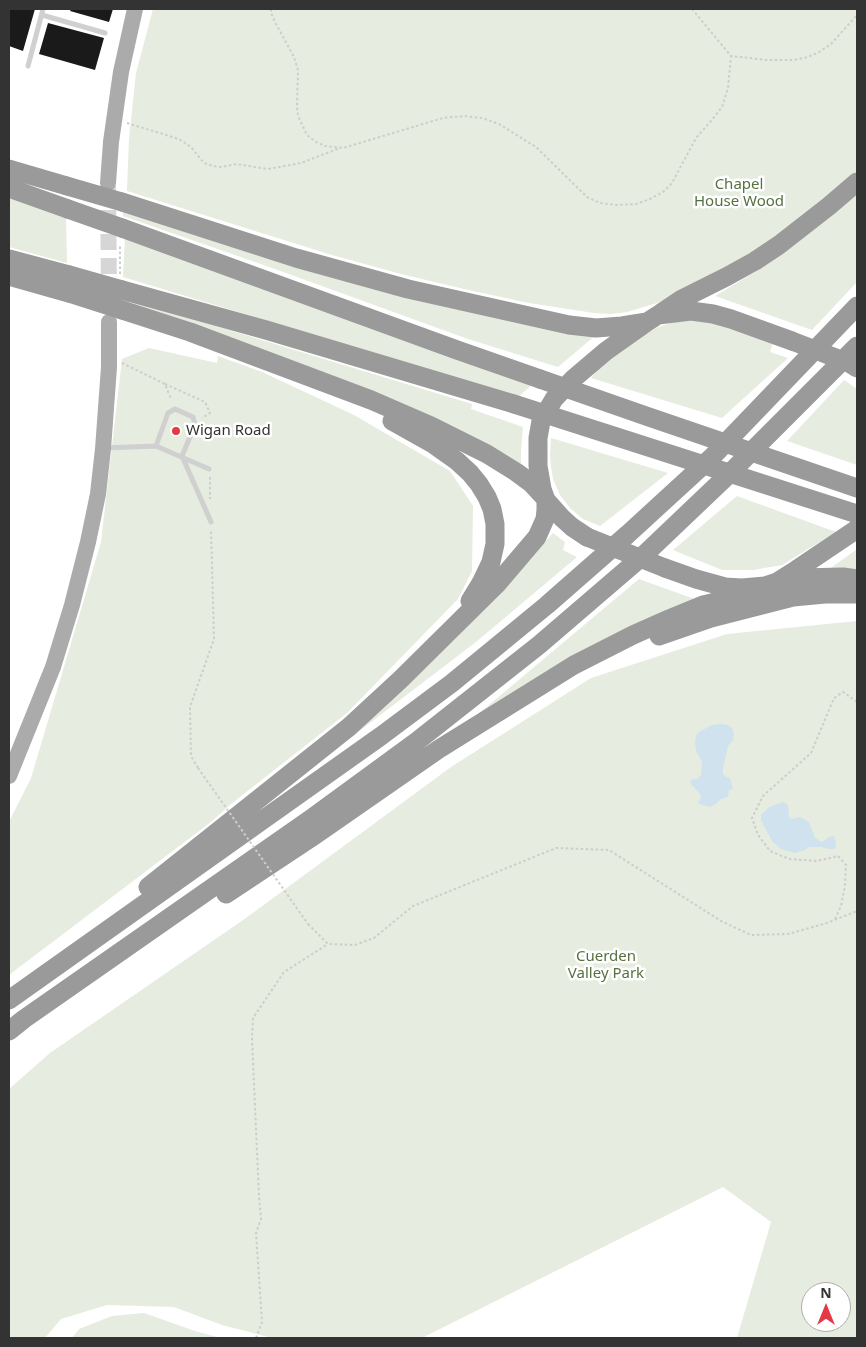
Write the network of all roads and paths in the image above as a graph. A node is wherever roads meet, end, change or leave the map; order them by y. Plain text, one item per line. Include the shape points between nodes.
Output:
1 (135, 9) edge
2 (271, 9) edge
3 (692, 9) edge
4 (42, 11) edge
5 (857, 15) edge
6 (105, 33) dead end
7 (731, 56) junction
8 (28, 66) dead end
9 (125, 122) dead end
10 (342, 148) junction
11 (9, 169) edge
12 (857, 182) edge
13 (108, 183) tunnel mouth
14 (9, 188) edge
15 (9, 259) edge
16 (9, 276) edge
17 (69, 284) junction
18 (857, 306) edge
19 (116, 316) junction
20 (652, 319) junction
21 (857, 346) edge
22 (119, 362) dead end
23 (857, 368) edge
24 (315, 379) junction
25 (166, 384) junction
26 (171, 399) dead end
27 (202, 418) dead end
28 (156, 446) junction
29 (103, 449) junction
30 (182, 456) junction
31 (209, 469) joint
32 (857, 488) edge
33 (545, 498) junction
34 (857, 514) edge
35 (211, 522) junction
36 (857, 529) edge
37 (857, 579) edge
38 (771, 584) junction
39 (857, 594) edge
40 (455, 626) junction
41 (526, 694) junction
42 (857, 702) edge
43 (9, 776) edge
44 (857, 911) edge
45 (835, 920) junction
46 (328, 944) junction
47 (101, 966) junction
48 (9, 999) edge
49 (9, 1032) edge
50 (256, 1338) edge

1 - 13 main road via 119,81
2 - 10 path via 298,70 297,107 302,126 316,142
3 - 7 path
4 - 6 lane
4 - 8 lane
5 - 7 path via 831,44 808,57 781,60
7 - 10 path via 728,88 722,107 696,138 672,183 663,192 636,204 600,203 587,197 536,147 499,124 482,118 444,118
9 - 10 path via 178,139 191,147 204,163 213,166 236,164 268,169 301,163
11 - 20 highway, bridge via 296,258 408,289 569,325 596,328
12 - 20 highway via 779,245
14 - 32 highway, bridge via 457,350
15 - 17 highway
16 - 17 highway
17 - 19 highway, bridge
17 - 34 highway, bridge via 122,290 266,330 514,404
18 - 48 highway via 712,456 613,547 495,648 374,742
19 - 24 highway via 190,332
19 - 29 main road
20 - 23 highway, bridge via 691,312 731,318
20 - 33 highway via 606,352 554,399 541,421 538,438 538,466
21 - 47 highway via 728,476 645,554 539,645 392,760
22 - 25 path
24 - 33 highway via 431,426 487,454 531,483
24 - 40 highway via 433,444 470,473 487,497 494,524 495,544 491,562
25 - 26 path
25 - 27 path via 205,402 210,413
28 - 29 lane
28 - 30 lane
28 - 30 lane via 168,413 175,409 193,417 195,425
29 - 43 main road via 98,494 72,605
30 - 31 lane
30 - 35 lane
31 - 35 path
33 - 38 highway, bridge via 562,518 587,537 665,568 725,587
33 - 40 highway via 545,519 537,537
35 - 46 path, bridge via 214,639 190,707 191,756 308,924
36 - 38 highway
37 - 38 highway via 799,578
38 - 41 highway via 703,605 633,635
39 - 41 highway via 793,597 711,618 666,633
40 - 48 highway via 349,727
41 - 47 highway via 167,933
42 - 45 path via 843,692 834,698 811,753 763,796 752,818 758,835 770,851 789,859 818,861 838,856 846,865 845,886
44 - 45 path
45 - 46 path via 788,934 751,935 721,921 609,850 556,848 413,906 374,938 355,945
46 - 50 path via 284,972 253,1018 261,1219 256,1233 262,1322
47 - 49 highway

